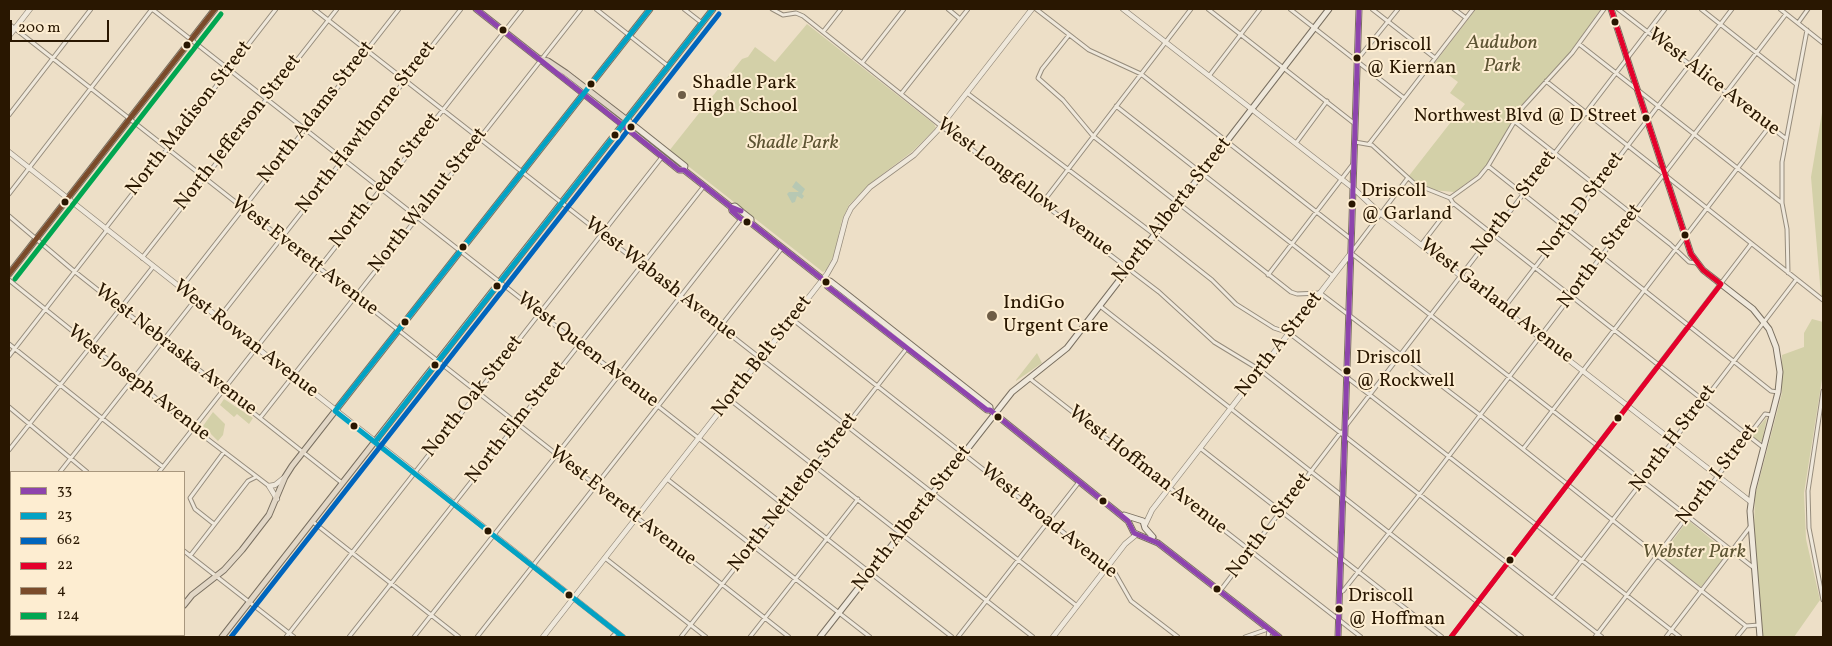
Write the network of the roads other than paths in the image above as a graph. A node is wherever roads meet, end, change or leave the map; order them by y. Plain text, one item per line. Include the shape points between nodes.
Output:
1 (30, 9) edge
2 (91, 9) edge
3 (152, 9) edge
4 (215, 9) edge
5 (276, 9) edge
6 (314, 9) edge
7 (337, 9) edge
8 (399, 9) edge
9 (461, 9) edge
10 (476, 9) edge
11 (522, 9) edge
12 (581, 9) edge
13 (596, 9) edge
14 (650, 9) edge
15 (684, 9) edge
16 (713, 9) edge
17 (841, 9) edge
18 (904, 9) edge
19 (948, 9) edge
20 (968, 9) edge
21 (1032, 9) edge
22 (1036, 9) edge
23 (1124, 9) edge
24 (1191, 9) edge
25 (1208, 9) edge
26 (1260, 9) edge
27 (1290, 9) edge
28 (1329, 9) edge
29 (1359, 9) edge
30 (1372, 9) edge
31 (1398, 9) edge
32 (1454, 9) edge
33 (1473, 9) edge
34 (1604, 9) edge
35 (1611, 9) edge
36 (1618, 9) edge
37 (1664, 9) edge
38 (1701, 9) edge
39 (1732, 9) edge
40 (1780, 9) edge
41 (1808, 9) edge
42 (775, 10) edge
43 (1786, 14) junction
44 (1466, 18) junction
45 (960, 19) junction
46 (328, 20) junction
47 (1388, 22) junction
48 (702, 23) junction
49 (1798, 23) junction
50 (9, 24) edge
51 (1720, 24) junction
52 (15, 28) junction
53 (1314, 28) junction
54 (1807, 30) junction
55 (504, 31) junction
56 (823, 32) junction
57 (1647, 32) junction
58 (1241, 34) junction
59 (630, 35) junction
60 (1069, 35) junction
61 (9, 36) edge
62 (191, 40) junction
63 (1166, 42) junction
64 (1823, 43) edge
65 (1579, 44) junction
66 (367, 50) junction
67 (1757, 53) junction
68 (52, 58) junction
69 (1436, 58) junction
70 (1627, 58) junction
71 (541, 59) junction
72 (1357, 61) junction
73 (862, 63) junction
74 (1689, 65) junction
75 (668, 66) junction
76 (1284, 68) junction
77 (228, 70) junction
78 (1616, 72) junction
79 (1141, 74) junction
80 (1209, 76) junction
81 (405, 80) junction
82 (1546, 81) junction
83 (1796, 84) junction
84 (91, 89) junction
85 (1638, 91) junction
86 (586, 92) junction
87 (967, 93) junction
88 (1725, 93) junction
89 (901, 94) junction
90 (1404, 98) junction
91 (266, 99) junction
92 (1327, 101) junction
93 (1116, 106) junction
94 (1658, 106) junction
95 (1252, 109) junction
96 (442, 110) junction
97 (1584, 112) junction
98 (9, 115) edge
99 (129, 119) junction
100 (627, 120) junction
101 (1647, 120) junction
102 (1514, 121) junction
103 (1355, 124) junction
104 (623, 125) junction
105 (942, 126) junction
106 (1769, 127) junction
107 (304, 130) junction
108 (1694, 135) junction
109 (1093, 136) junction
110 (1786, 138) junction
111 (479, 139) junction
112 (1227, 142) junction
113 (1354, 142) junction
114 (1295, 144) junction
115 (1369, 144) junction
116 (1627, 146) junction
117 (167, 149) junction
118 (9, 152) edge
119 (1554, 152) junction
120 (662, 157) junction
121 (343, 160) junction
122 (1354, 162) junction
123 (1488, 166) junction
124 (29, 168) junction
125 (684, 168) junction
126 (1068, 168) junction
127 (1738, 169) junction
128 (522, 172) junction
129 (1203, 173) junction
130 (1664, 175) junction
131 (204, 178) junction
132 (1407, 179) junction
133 (1342, 180) junction
134 (704, 186) junction
135 (1596, 186) junction
136 (1353, 188) junction
137 (380, 189) junction
138 (9, 194) edge
139 (1523, 194) junction
140 (67, 198) junction
141 (1450, 198) junction
142 (1043, 202) junction
143 (1782, 203) junction
144 (561, 204) junction
145 (1179, 204) junction
146 (1453, 204) junction
147 (731, 207) junction
148 (243, 209) junction
149 (1707, 209) junction
150 (1316, 212) junction
151 (1380, 213) junction
152 (1633, 214) junction
153 (9, 216) edge
154 (417, 218) junction
155 (741, 219) junction
156 (751, 222) junction
157 (1565, 227) junction
158 (106, 229) junction
159 (601, 234) junction
160 (1492, 234) junction
161 (1155, 235) junction
162 (1685, 238) junction
163 (36, 239) junction
164 (280, 239) junction
165 (1351, 239) junction
166 (1292, 244) junction
167 (1751, 244) junction
168 (1421, 245) junction
169 (782, 248) junction
170 (1676, 250) junction
171 (460, 252) junction
172 (1351, 253) junction
173 (1602, 256) junction
174 (142, 258) junction
175 (1696, 263) junction
176 (641, 265) junction
177 (153, 267) junction
178 (1535, 267) junction
179 (1129, 268) junction
180 (318, 269) junction
181 (74, 271) junction
182 (1788, 273) junction
183 (9, 274) edge
184 (1268, 274) junction
185 (1461, 275) junction
186 (1333, 276) junction
187 (9, 280) edge
188 (1796, 280) junction
189 (825, 281) junction
190 (499, 283) junction
191 (1721, 284) junction
192 (180, 288) junction
193 (1644, 290) junction
194 (1320, 293) junction
195 (1571, 296) junction
196 (680, 297) junction
197 (354, 298) junction
198 (195, 300) junction
199 (1823, 300) edge
200 (1100, 306) junction
201 (120, 307) junction
202 (1504, 308) junction
203 (44, 310) junction
204 (539, 314) junction
205 (1349, 315) junction
206 (1431, 315) junction
207 (218, 319) junction
208 (792, 319) junction
209 (1764, 322) junction
210 (1689, 325) junction
211 (720, 328) junction
212 (1614, 330) junction
213 (398, 331) junction
214 (1289, 333) junction
215 (1541, 336) junction
216 (163, 342) junction
217 (9, 344) edge
218 (578, 344) junction
219 (90, 347) junction
220 (14, 348) junction
221 (255, 348) junction
222 (907, 348) junction
223 (915, 354) junction
224 (1400, 354) junction
225 (9, 356) edge
226 (760, 359) junction
227 (931, 360) junction
228 (1734, 360) junction
229 (437, 362) junction
230 (1659, 366) junction
231 (1260, 370) junction
232 (1584, 370) junction
233 (938, 372) junction
234 (618, 376) junction
235 (1510, 376) junction
236 (292, 377) junction
237 (1028, 377) junction
238 (1347, 377) junction
239 (133, 381) junction
240 (60, 385) junction
241 (877, 386) junction
242 (223, 390) junction
243 (1823, 391) edge
244 (1778, 392) junction
245 (476, 394) junction
246 (1370, 395) junction
247 (729, 399) junction
248 (1703, 401) junction
249 (1629, 405) junction
250 (9, 406) edge
251 (657, 407) junction
252 (1230, 409) junction
253 (1554, 410) junction
254 (335, 411) junction
255 (993, 412) junction
256 (1480, 415) junction
257 (1772, 416) junction
258 (260, 418) junction
259 (102, 419) junction
260 (29, 424) junction
261 (516, 424) junction
262 (846, 426) junction
263 (1345, 427) junction
264 (193, 428) junction
265 (1343, 434) junction
266 (1748, 436) junction
267 (698, 439) junction
268 (1673, 440) junction
269 (375, 442) junction
270 (1598, 445) junction
271 (1200, 448) junction
272 (1764, 448) junction
273 (1523, 449) junction
274 (9, 450) edge
275 (224, 452) junction
276 (303, 452) junction
277 (964, 454) junction
278 (1449, 455) junction
279 (555, 456) junction
280 (71, 459) junction
281 (815, 466) junction
282 (163, 467) junction
283 (61, 471) edge
284 (86, 471) edge
285 (160, 471) edge
286 (1311, 472) junction
287 (414, 473) junction
288 (256, 476) junction
289 (1718, 476) junction
290 (285, 477) junction
291 (667, 479) junction
292 (1642, 480) junction
293 (1080, 482) junction
294 (342, 483) junction
295 (1568, 485) junction
296 (269, 486) junction
297 (595, 486) junction
298 (1169, 488) junction
299 (932, 493) junction
300 (1420, 493) junction
301 (1343, 496) junction
302 (277, 499) junction
303 (858, 499) junction
304 (1751, 502) junction
305 (454, 504) junction
306 (784, 505) junction
307 (1152, 510) junction
308 (1117, 512) junction
309 (1281, 512) junction
310 (1687, 515) junction
311 (636, 519) junction
312 (1138, 520) junction
313 (1612, 520) junction
314 (1049, 521) junction
315 (312, 522) junction
316 (214, 524) junction
317 (1538, 525) junction
318 (1145, 527) junction
319 (1750, 527) junction
320 (1131, 528) junction
321 (1389, 532) junction
322 (901, 533) junction
323 (1139, 534) junction
324 (493, 535) junction
325 (827, 539) junction
326 (1158, 543) junction
327 (1125, 544) junction
328 (753, 545) junction
329 (1250, 551) junction
330 (1732, 551) junction
331 (185, 552) edge
332 (352, 552) junction
333 (1657, 555) junction
334 (190, 556) junction
335 (605, 558) junction
336 (1341, 558) junction
337 (1018, 560) junction
338 (1582, 560) junction
339 (1508, 563) junction
340 (533, 566) junction
341 (1108, 567) junction
342 (1754, 568) junction
343 (1358, 572) junction
344 (870, 573) junction
345 (217, 576) junction
346 (796, 579) junction
347 (391, 584) junction
348 (721, 585) junction
349 (1220, 591) junction
350 (1702, 591) junction
351 (1340, 592) junction
352 (1626, 595) junction
353 (574, 598) junction
354 (1553, 598) junction
355 (986, 600) junction
356 (1823, 600) edge
357 (249, 602) junction
358 (1478, 602) junction
359 (185, 604) edge
360 (1077, 606) junction
361 (839, 613) junction
362 (431, 615) junction
363 (764, 618) junction
364 (1339, 620) junction
365 (690, 625) junction
366 (1759, 625) junction
367 (1746, 626) junction
368 (1269, 629) junction
369 (1671, 630) junction
370 (616, 632) junction
371 (289, 633) junction
372 (1596, 635) edge
373 (222, 637) edge
374 (286, 637) edge
375 (294, 637) edge
376 (349, 637) edge
377 (414, 637) edge
378 (459, 637) edge
379 (477, 637) edge
380 (543, 637) edge
381 (612, 637) edge
382 (624, 637) edge
383 (681, 637) edge
384 (706, 637) edge
385 (750, 637) edge
386 (788, 637) edge
387 (820, 637) edge
388 (870, 637) edge
389 (952, 637) edge
390 (958, 637) edge
391 (1033, 637) edge
392 (1053, 637) edge
393 (1178, 637) edge
394 (1245, 637) edge
395 (1268, 637) edge
396 (1279, 637) edge
397 (1338, 637) edge
398 (1361, 637) edge
399 (1442, 637) edge
400 (1451, 637) edge
401 (1522, 637) edge
402 (1602, 637) edge
403 (1666, 637) edge
404 (1680, 637) edge
405 (1737, 637) edge
406 (1760, 637) edge

1 - 52 street
2 - 68 street
3 - 62 street, West Queen Avenue
3 - 84 street
4 - 62 main road
5 - 77 street, North Madison Street
6 - 46 street, West Wabash Avenue
7 - 46 street, North Jefferson Street
8 - 66 street, North Adams Street
9 - 81 street, North Hawthorne Street
10 - 55 main road
11 - 55 street, North Cedar Street
12 - 71 street, North Walnut Street
13 - 59 street
14 - 59 main road
15 - 48 street
16 - 48 main road
17 - 56 street
18 - 73 street
19 - 45 street
20 - 45 street
21 - 87 street, North Belt Street
22 - 60 street
23 - 63 street, West Garland Avenue
24 - 63 street
25 - 58 street
26 - 58 street
27 - 53 street
28 - 53 main road, North Alberta Street
29 - 72 main road
30 - 47 street
31 - 47 street
32 - 44 street
33 - 44 street
34 - 65 street
35 - 70 main road
36 - 57 street, West Alice Avenue
37 - 57 street, North C Street
38 - 51 street
39 - 51 street, North D Street
40 - 43 street
41 - 49 street
42 - 56 street, West Longfellow Avenue via 783,15 800,14
43 - 49 street
43 - 67 street, North E Street
44 - 69 street
45 - 89 street
46 - 66 street, West Wabash Avenue
46 - 91 street, North Jefferson Street
47 - 69 street
47 - 72 street
48 - 75 main road
49 - 54 street
50 - 52 street, West Everett Avenue
51 - 67 street
51 - 74 street, North D Street
52 - 61 street
52 - 68 street, West Everett Avenue
53 - 72 street
53 - 76 main road, North Alberta Street
54 - 64 street
54 - 83 street
55 - 71 main road
55 - 96 street, North Cedar Street
56 - 73 street, West Longfellow Avenue
57 - 70 street, North C Street
57 - 74 street, West Alice Avenue
58 - 76 street
58 - 80 street
59 - 75 street
59 - 86 main road
60 - 79 street via 1098,56
60 - 109 street via 1038,77 1063,100
62 - 77 street, West Queen Avenue
62 - 99 main road
63 - 79 street
63 - 80 street, West Garland Avenue
65 - 78 street
65 - 82 street
66 - 81 street, West Wabash Avenue
66 - 107 street, North Adams Street
67 - 83 street
67 - 88 street, North E Street
68 - 84 street, West Everett Avenue
68 - 98 street
69 - 90 street
70 - 78 street, North C Street
70 - 85 main road
71 - 86 main road
71 - 111 street, North Walnut Street
72 - 90 street
72 - 103 main road
73 - 89 street, West Longfellow Avenue
74 - 88 street, West Alice Avenue
74 - 94 street, North D Street
75 - 100 main road
76 - 92 street
76 - 95 main road, North Alberta Street
77 - 91 street, West Queen Avenue
77 - 117 street, North Madison Street
78 - 85 street
78 - 97 street, North C Street
79 - 93 street
79 - 112 street
80 - 95 street, West Garland Avenue
81 - 96 street, West Wabash Avenue
81 - 121 street, North Hawthorne Street
82 - 97 street
82 - 102 street
83 - 110 street
84 - 99 street, West Everett Avenue
84 - 124 street
85 - 94 street
85 - 101 main road
86 - 100 main road
86 - 104 main road
86 - 128 main road
87 - 105 street, North Belt Street
87 - 126 street
88 - 106 street, West Alice Avenue
88 - 108 street, North E Street
89 - 105 street, West Longfellow Avenue
90 - 115 street
91 - 107 street, West Queen Avenue
91 - 131 street, North Jefferson Street
92 - 103 street
92 - 114 street
93 - 109 street
93 - 129 street
94 - 101 street, North D Street
94 - 108 street
95 - 112 main road, North Alberta Street
95 - 114 street, West Garland Avenue
96 - 111 street, West Wabash Avenue
96 - 137 street, North Cedar Street
97 - 116 street
97 - 119 street, North C Street
99 - 117 street, West Everett Avenue
99 - 140 main road
100 - 104 main road
100 - 125 main road
101 - 116 street, North D Street
101 - 130 main road
102 - 119 street
102 - 123 street
103 - 113 main road
104 - 120 main road
104 - 144 main road
105 - 142 street, West Longfellow Avenue
105 - 189 street, North Belt Street via 924,146 870,187 851,208
106 - 110 street, West Alice Avenue
106 - 127 street
107 - 121 street, West Queen Avenue
107 - 148 street, North Adams Street
108 - 127 street
108 - 130 street, North E Street
109 - 126 street
109 - 145 street
110 - 143 street via 1782,162
111 - 128 street, West Wabash Avenue
111 - 154 street, North Walnut Street
112 - 129 main road, North Alberta Street
112 - 150 street
113 - 115 street
113 - 122 main road
114 - 133 street, West Garland Avenue
115 - 132 street via 1387,157
116 - 130 street
116 - 135 street, North D Street
117 - 131 street, West Everett Avenue
117 - 158 street, North Madison Street
118 - 124 street, West Rowan Avenue
119 - 135 street
119 - 139 street, North C Street
120 - 125 main road via 680,170
120 - 159 street, North Oak Street
121 - 137 street, West Queen Avenue
121 - 164 street, North Hawthorne Street
122 - 133 street
122 - 136 main road
123 - 139 street
123 - 141 street via 1479,177
124 - 138 street
124 - 140 street, West Rowan Avenue
125 - 134 main road
126 - 142 street
126 - 161 street
127 - 143 street
127 - 149 street
128 - 144 street, West Wabash Avenue
128 - 171 main road
129 - 145 main road, North Alberta Street
129 - 166 street
130 - 149 street
130 - 152 street, North E Street
130 - 162 main road
131 - 148 street, West Everett Avenue
131 - 174 street, North Jefferson Street
132 - 141 street
132 - 151 street, North A Street
133 - 136 street, West Garland Avenue
133 - 150 street
134 - 147 main road
134 - 176 street, North Elm Street
135 - 152 street
135 - 157 street, North D Street
136 - 151 street, West Garland Avenue
136 - 165 main road
137 - 154 street, West Queen Avenue
137 - 180 street, North Cedar Street
139 - 157 street
139 - 160 street, North C Street
140 - 158 street, West Rowan Avenue
140 - 163 main road
141 - 146 street
142 - 179 street, West Longfellow Avenue
143 - 182 street
144 - 159 street, West Wabash Avenue
144 - 190 main road
145 - 161 main road, North Alberta Street
145 - 184 street
146 - 160 street
146 - 168 street
147 - 155 main road
147 - 156 main road via 735,206
148 - 164 street, West Everett Avenue
148 - 192 street, North Adams Street
149 - 162 street
149 - 167 street
150 - 165 street
150 - 166 street
151 - 168 street, West Garland Avenue
151 - 172 street, North A Street
152 - 170 street
152 - 173 street, North E Street
153 - 163 street, West Nebraska Avenue
154 - 171 street, West Queen Avenue
154 - 197 street, North Walnut Street
155 - 156 main road
155 - 196 street
156 - 169 main road
157 - 173 street
157 - 178 street, North D Street
158 - 174 street, West Rowan Avenue
158 - 181 street, North Madison Street
159 - 176 street, West Wabash Avenue
159 - 204 street, North Oak Street
160 - 178 street
160 - 185 street, North C Street
161 - 179 main road, North Alberta Street
161 - 214 street via 1212,280 1236,304 1274,328
162 - 170 street
162 - 175 main road
163 - 181 street, West Nebraska Avenue
163 - 183 main road
164 - 180 street, West Everett Avenue
164 - 207 street, North Hawthorne Street
165 - 172 main road
166 - 184 street
166 - 186 street
167 - 182 street
167 - 191 street
168 - 185 street, West Garland Avenue
169 - 189 main road
169 - 211 street
170 - 175 street via 1689,262
170 - 193 street
171 - 190 street, West Queen Avenue
171 - 213 main road
172 - 186 street, North A Street
172 - 205 main road
172 - 206 street
173 - 193 street
173 - 195 street, North E Street
174 - 177 street, West Rowan Avenue
175 - 191 main road
176 - 196 street, West Wabash Avenue
176 - 218 street, North Elm Street
177 - 192 street, West Rowan Avenue
177 - 201 street
178 - 195 street
178 - 202 street, North D Street
179 - 200 main road, North Alberta Street
179 - 231 street, West Longfellow Avenue via 1214,342
180 - 197 street, West Everett Avenue
180 - 221 street, North Cedar Street
181 - 201 street, West Nebraska Avenue
181 - 203 street, North Madison Street
182 - 188 street
184 - 194 street via 1291,292
185 - 202 street, West Garland Avenue
185 - 206 street, North C Street
186 - 194 street, North A Street
187 - 203 street, West Joseph Avenue
188 - 199 street
188 - 209 street, North H Street
189 - 208 street, North Belt Street
189 - 222 main road
189 - 227 main road
190 - 204 street, West Queen Avenue
190 - 229 main road
191 - 209 main road
191 - 210 street
192 - 198 street, West Rowan Avenue
193 - 210 street
193 - 212 street
194 - 205 street
194 - 214 street, North A Street
195 - 212 street
195 - 215 street, North E Street
196 - 211 street, West Wabash Avenue
196 - 234 street
197 - 213 street, West Everett Avenue
197 - 236 street, North Walnut Street
198 - 207 street, West Rowan Avenue
198 - 216 street
200 - 237 main road, North Alberta Street via 1062,354
200 - 252 street
201 - 216 street, West Nebraska Avenue
201 - 219 street
202 - 215 street, West Garland Avenue
203 - 219 street, West Joseph Avenue
203 - 220 street, North Madison Street
204 - 218 street, West Queen Avenue
204 - 245 street, North Oak Street
205 - 224 street
205 - 238 main road
206 - 224 street, North C Street
206 - 235 street
207 - 221 street, West Rowan Avenue
208 - 226 street, North Belt Street
208 - 241 street, West Broad Avenue
209 - 228 street, North H Street
209 - 244 main road via 1778,356
210 - 228 street
210 - 230 street
211 - 226 street, West Wabash Avenue
211 - 251 street
212 - 230 street
212 - 232 street
213 - 229 street, West Everett Avenue
213 - 254 main road
214 - 231 street, North A Street
214 - 238 street
215 - 232 street, West Garland Avenue
215 - 235 street, North E Street
216 - 239 street
216 - 242 street, West Nebraska Avenue
217 - 220 street
218 - 234 street, West Queen Avenue
218 - 261 street, North Elm Street
219 - 239 street, West Joseph Avenue
219 - 240 street
220 - 225 street, North Madison Street
220 - 240 street
221 - 236 street, West Rowan Avenue
221 - 242 street, North Cedar Street
222 - 223 main road
222 - 241 street, North Nettleton Street
223 - 227 main road
223 - 233 main road
224 - 246 street, North C Street
224 - 256 street
226 - 247 street, North Belt Street
226 - 262 street, West Wabash Avenue
227 - 233 main road
227 - 255 main road
228 - 244 street
228 - 248 street, North H Street
229 - 245 street, West Everett Avenue
229 - 269 main road
230 - 248 street
230 - 249 street
231 - 252 street, North A Street
231 - 265 street, West Longfellow Avenue
232 - 249 street, West Garland Avenue
232 - 253 street
233 - 255 main road
234 - 251 street, West Queen Avenue
234 - 279 street
235 - 253 street
235 - 256 street, North E Street
236 - 254 street, West Rowan Avenue
236 - 258 street, North Walnut Street
237 - 255 main road, North Alberta Street
237 - 298 street, West Hoffman Avenue
238 - 246 street
238 - 263 main road
239 - 259 street
239 - 264 street, West Joseph Avenue
240 - 259 street
240 - 260 street
241 - 262 street, North Nettleton Street
241 - 277 street, West Broad Avenue
242 - 258 street, West Nebraska Avenue
242 - 264 street, North Cedar Street
243 - 356 street via 1808,492 1809,528
244 - 257 main road
245 - 261 street, West Everett Avenue
245 - 287 street, North Oak Street
246 - 263 street, North C Street
246 - 278 street
247 - 267 street, North Belt Street
247 - 281 street
248 - 266 street
248 - 268 street, North H Street
249 - 268 street, West Garland Avenue
249 - 270 street
250 - 260 street
251 - 267 street, West Queen Avenue
251 - 297 street
252 - 271 street, North A Street
252 - 286 street
253 - 270 street
253 - 273 street
254 - 269 street, West Rowan Avenue
254 - 276 main road
255 - 277 main road, North Alberta Street
255 - 293 main road
256 - 273 street
256 - 278 street, North E Street
257 - 266 street, North I Street via 1765,414
257 - 272 main road
258 - 276 street, West Nebraska Avenue
259 - 280 street
259 - 282 street
260 - 274 street
260 - 280 street
261 - 279 street, West Everett Avenue
261 - 305 street, North Elm Street
262 - 281 street, North Nettleton Street
262 - 299 street, West Wabash Avenue
263 - 265 main road
264 - 275 street, West Joseph Avenue
264 - 282 street, North Cedar Street
265 - 286 street, North C Street
265 - 300 street, West Longfellow Avenue
265 - 301 main road
266 - 272 street
266 - 289 street, North I Street
267 - 291 street, North Belt Street
267 - 306 street, West Queen Avenue
268 - 289 street, West Garland Avenue
268 - 292 street, North H Street
269 - 287 street, West Rowan Avenue
269 - 294 main road
270 - 292 street
270 - 295 street
271 - 298 street, North A Street
271 - 309 street
272 - 304 main road
273 - 295 street
275 - 288 street, West Joseph Avenue
275 - 316 street via 190,498 195,509
276 - 290 main road
276 - 294 street, West Nebraska Avenue
277 - 299 main road, North Alberta Street
277 - 314 street, West Broad Avenue
278 - 300 street, North E Street
278 - 317 street
279 - 297 street, West Everett Avenue
279 - 324 street
280 - 283 street
280 - 284 street
281 - 303 street
281 - 306 street, North Nettleton Street
282 - 285 street, North Cedar Street
286 - 301 street
286 - 309 street, North C Street
287 - 305 street, West Rowan Avenue
287 - 332 street, North Oak Street
288 - 296 street, West Joseph Avenue
288 - 316 street via 248,481
289 - 304 street, West Garland Avenue
289 - 310 street, North I Street
290 - 296 street
290 - 302 main road
291 - 311 street, North Belt Street
291 - 328 street
292 - 310 street
292 - 313 street, North H Street
293 - 308 main road
293 - 314 street
294 - 315 main road
295 - 313 street
295 - 317 street
296 - 302 street
297 - 311 street, West Everett Avenue
297 - 340 street
298 - 307 street, North A Street
298 - 329 street, West Hoffman Avenue
299 - 322 main road, North Alberta Street
299 - 337 street, West Wabash Avenue
300 - 321 street, North E Street
300 - 339 street, West Longfellow Avenue
301 - 321 street
301 - 336 main road
302 - 345 main road via 269,515
303 - 322 street
303 - 325 street
304 - 319 main road
305 - 324 street, West Rowan Avenue
305 - 347 street, North Elm Street
306 - 325 street, West Queen Avenue
306 - 328 street, North Nettleton Street
307 - 312 street, North A Street
307 - 318 street, North A Street
308 - 312 main road
308 - 320 main road
309 - 329 street, North C Street
309 - 336 street
310 - 330 street
310 - 333 street, North I Street
311 - 335 street, North Belt Street
311 - 348 street, West Everett Avenue
312 - 318 main road
312 - 320 main road
313 - 333 street
313 - 338 street, North H Street
314 - 337 street
314 - 341 street, West Broad Avenue
315 - 332 street
315 - 357 main road
316 - 334 street
317 - 338 street
317 - 339 street
318 - 323 main road
318 - 326 main road
319 - 330 street
319 - 342 main road
320 - 323 main road
320 - 327 street
321 - 343 street, North E Street
321 - 358 street
322 - 344 main road, North Alberta Street
322 - 355 street
323 - 326 main road
323 - 327 street
324 - 340 street, West Rowan Avenue
324 - 362 street
325 - 344 street, West Queen Avenue
325 - 346 street
326 - 349 main road
327 - 341 street
328 - 346 street
328 - 348 street, North Nettleton Street
329 - 349 street, North C Street
329 - 364 street, West Hoffman Avenue
330 - 342 street
330 - 350 street
331 - 334 street
332 - 347 street
332 - 371 street, North Oak Street
333 - 350 street
333 - 352 street, North I Street
334 - 345 street
335 - 353 street, North Belt Street
335 - 365 street
336 - 343 street
336 - 351 main road
337 - 355 street
337 - 360 street, West Wabash Avenue
338 - 352 street
338 - 354 street, North H Street
339 - 354 street, West Longfellow Avenue
339 - 358 street
340 - 353 street, West Rowan Avenue
340 - 379 street
341 - 360 street
341 - 393 street, West Broad Avenue via 1118,577 1131,601
342 - 366 main road
343 - 351 street, North E Street
343 - 399 street
344 - 361 main road, North Alberta Street
344 - 389 street, West Queen Avenue
345 - 357 street
345 - 359 main road
346 - 361 street
346 - 363 street
347 - 362 street
347 - 376 street, North Elm Street
348 - 363 street, West Everett Avenue
348 - 365 street, North Nettleton Street
349 - 368 main road
350 - 367 street
350 - 369 street
351 - 364 main road
352 - 369 street
352 - 372 street, North I Street
353 - 370 street, West Rowan Avenue
353 - 380 street, North Belt Street
354 - 372 street, West Longfellow Avenue
355 - 390 street
355 - 391 street
357 - 371 street
357 - 373 main road
358 - 400 street
358 - 401 street
360 - 392 street
361 - 387 main road, North Alberta Street
361 - 388 street
362 - 377 street
362 - 378 street
363 - 385 street
363 - 386 street, West Everett Avenue
364 - 397 main road
364 - 398 street, West Hoffman Avenue
365 - 383 street, North Nettleton Street
365 - 384 street
366 - 367 street
366 - 406 main road
367 - 405 street
368 - 394 street
368 - 395 street
368 - 396 main road
369 - 403 street
369 - 404 street
370 - 381 street
370 - 382 street, West Rowan Avenue
371 - 374 street, North Oak Street
371 - 375 street
372 - 402 street, West Longfellow Avenue

